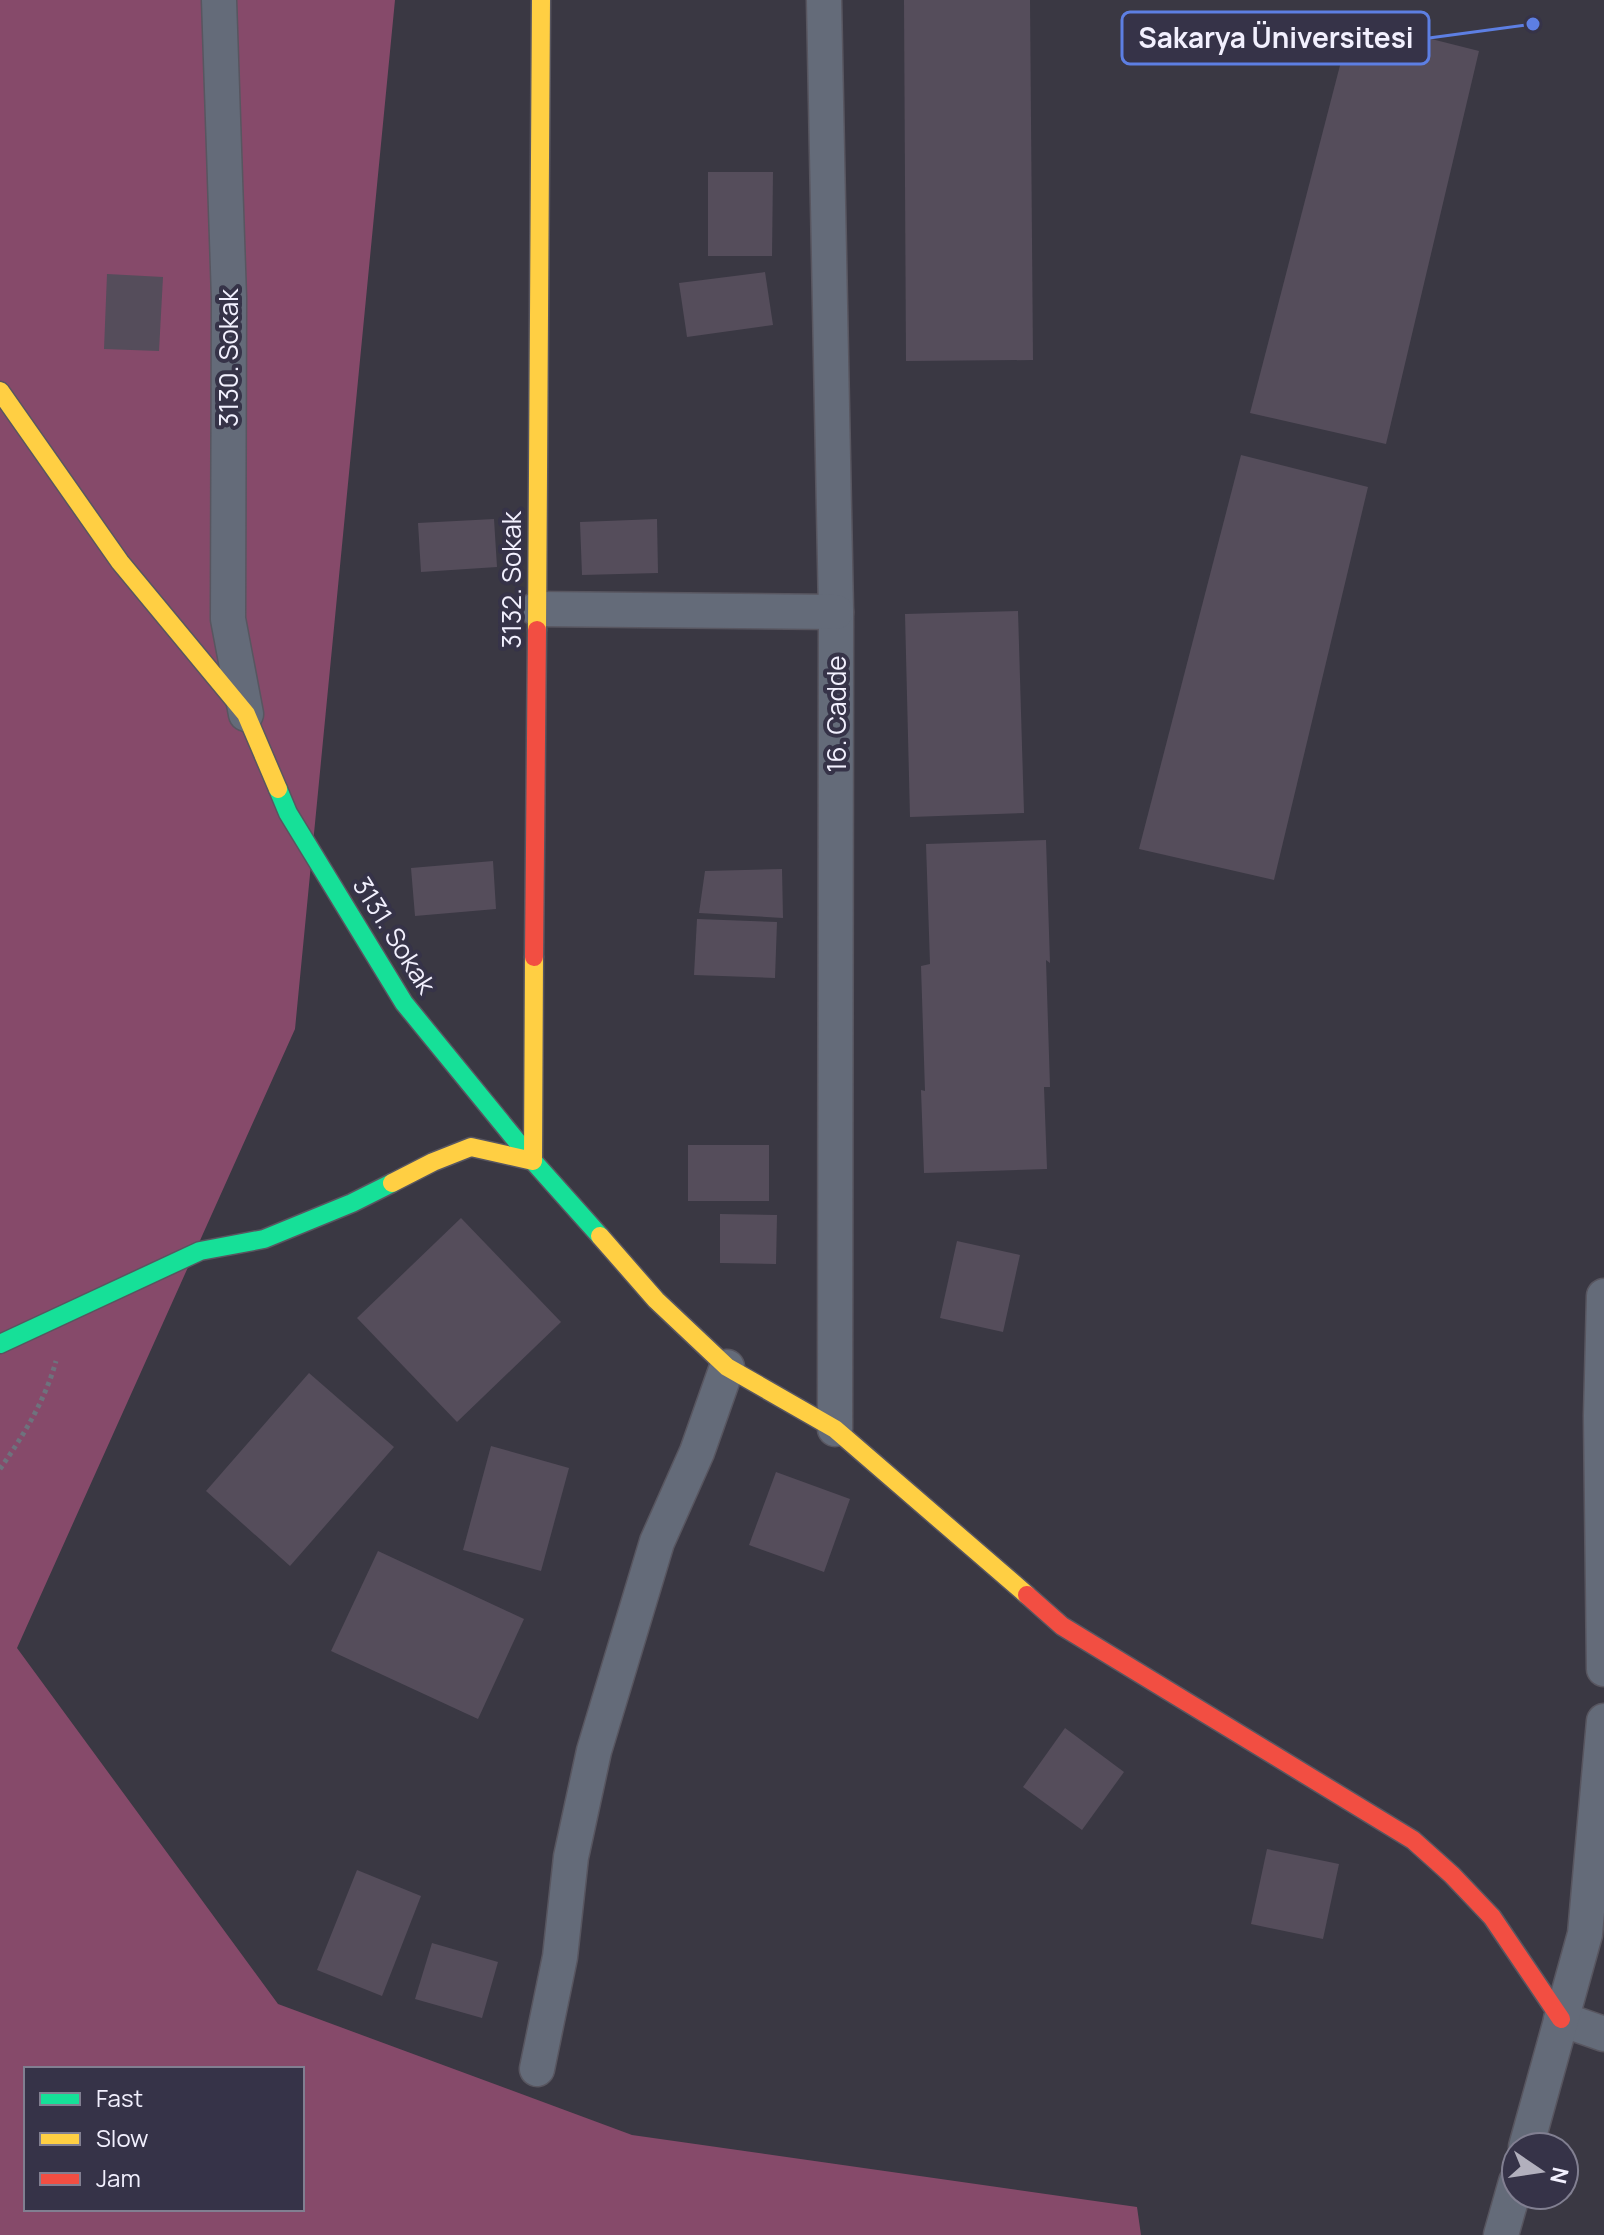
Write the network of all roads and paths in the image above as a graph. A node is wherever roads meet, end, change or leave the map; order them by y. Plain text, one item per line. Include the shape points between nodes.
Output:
1 (219, 0) edge
2 (541, 0) edge
3 (824, 0) edge
4 (0, 391) edge
5 (537, 609) junction
6 (836, 612) junction
7 (246, 714) junction
8 (533, 1161) junction
9 (1604, 1296) edge
10 (70, 1310) junction
11 (0, 1344) edge
12 (727, 1367) junction
13 (835, 1429) junction
14 (0, 1469) edge
15 (1604, 1669) edge
16 (1604, 1721) edge
17 (1561, 2019) junction
18 (1604, 2034) edge
19 (537, 2069) dead end
20 (1530, 2131) edge
21 (1508, 2211) edge
22 (1501, 2235) edge

1 - 7 street, 3130. Sokak via 229,298 228,619
2 - 5 street, 3132. Sokak
3 - 6 street, 16. Cadde
4 - 7 street, 3131. Sokak via 120,562
5 - 6 street
5 - 8 street, 3132. Sokak
6 - 13 street, 16. Cadde
7 - 8 street, 3131. Sokak via 288,813 404,1003
8 - 10 street via 471,1147 264,1239 200,1251
8 - 12 street, 3131. Sokak via 656,1300
9 - 15 street
10 - 11 street
10 - 14 path via 52,1378
12 - 13 street, 3131. Sokak
12 - 19 street via 657,1542 594,1751
13 - 17 street, 3131. Sokak via 1062,1626 1413,1840 1492,1917
16 - 17 street via 1585,1934
17 - 18 street
17 - 20 street
21 - 22 street

